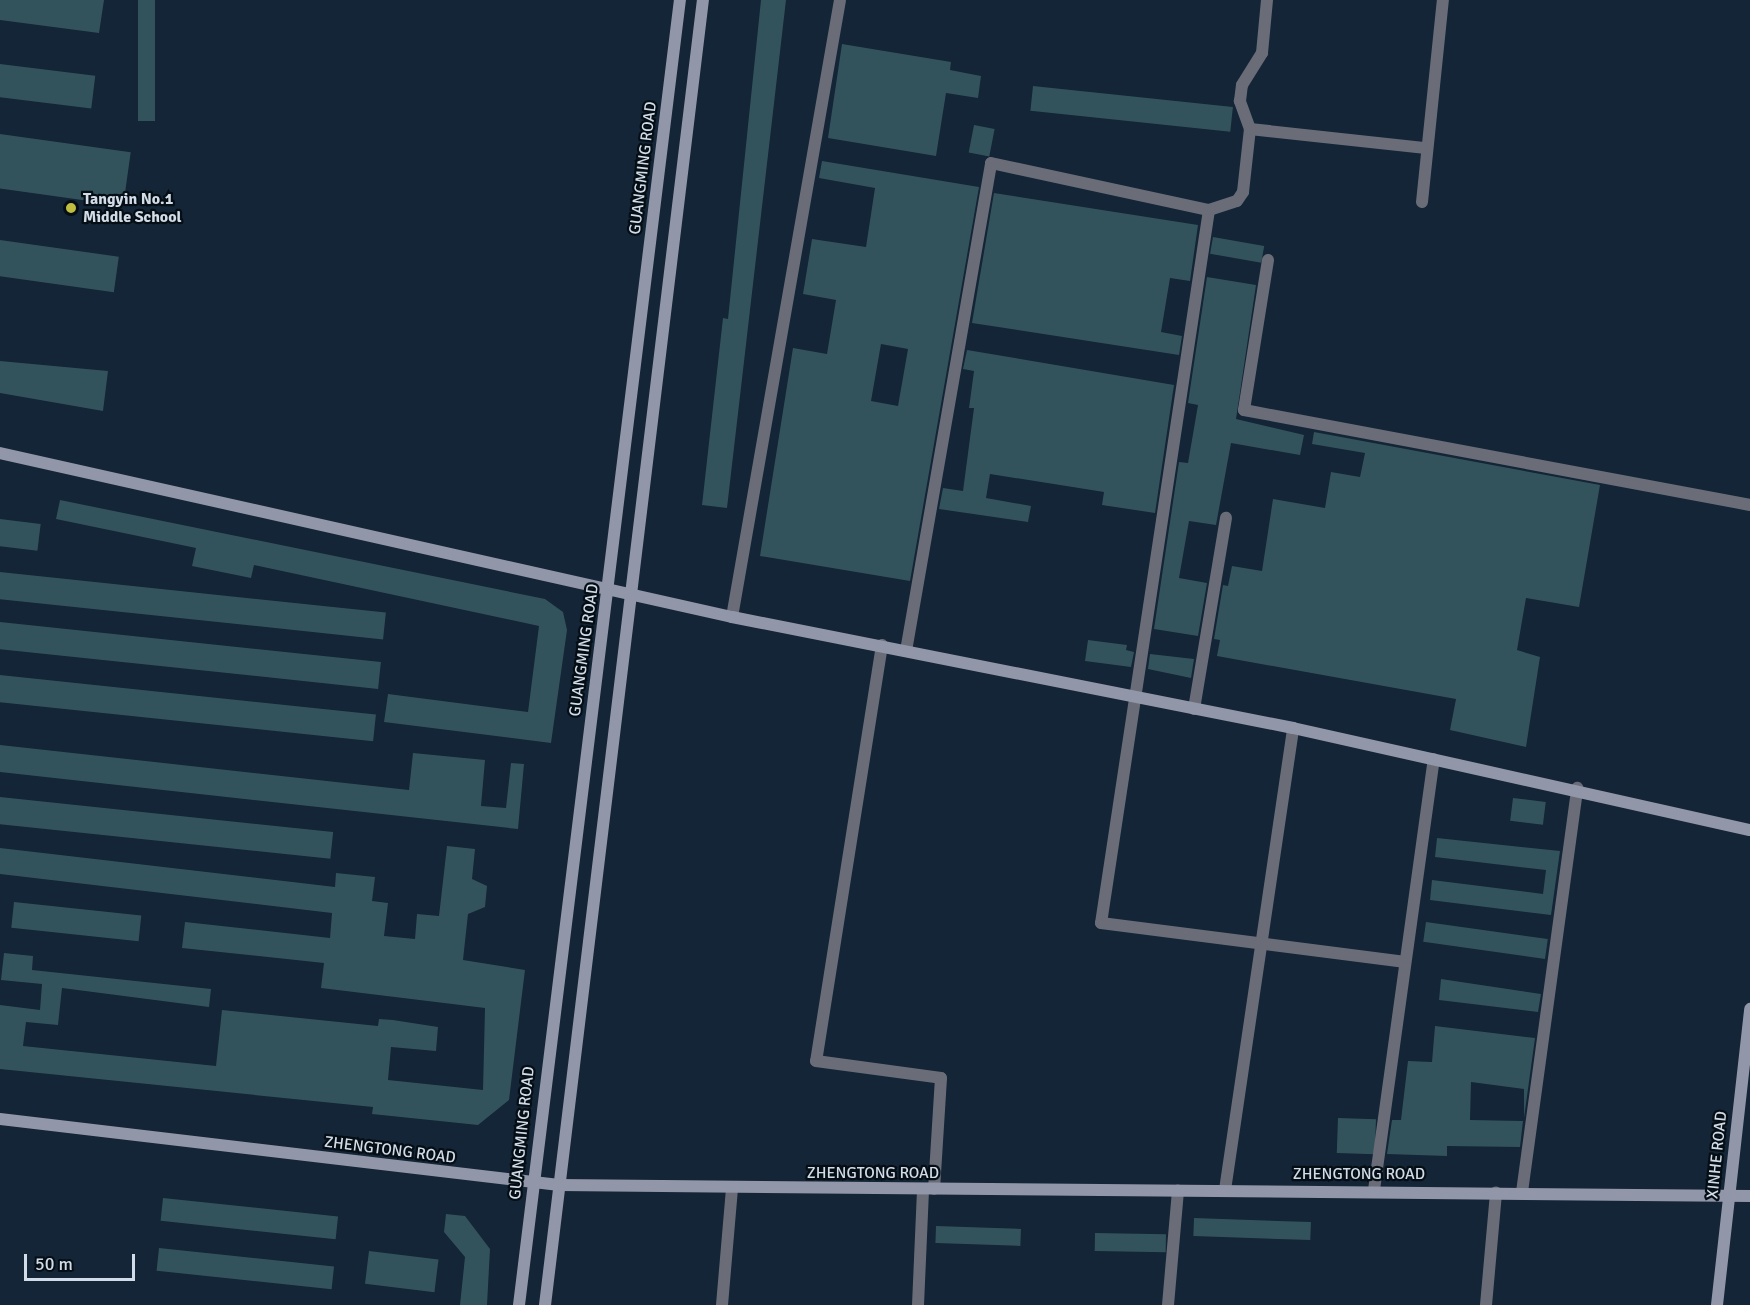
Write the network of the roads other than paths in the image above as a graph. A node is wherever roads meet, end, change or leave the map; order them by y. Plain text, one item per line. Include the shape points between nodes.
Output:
1 (680, 0) edge
2 (703, 0) edge
3 (840, 0) edge
4 (1267, 0) edge
5 (1443, 0) edge
6 (1250, 129) junction
7 (1426, 148) junction
8 (1422, 202) dead end
9 (1209, 210) junction
10 (1269, 260) dead end
11 (0, 453) edge
12 (1750, 505) edge
13 (1226, 518) dead end
14 (610, 588) junction
15 (630, 592) junction
16 (732, 617) junction
17 (882, 645) junction
18 (906, 651) junction
19 (1132, 695) junction
20 (1194, 709) junction
21 (1293, 728) junction
22 (1434, 759) junction
23 (1577, 788) junction
24 (1750, 830) edge
25 (1258, 944) junction
26 (1404, 962) junction
27 (1750, 1009) edge
28 (0, 1119) edge
29 (533, 1183) junction
30 (559, 1185) junction
31 (732, 1189) junction
32 (929, 1190) junction
33 (1178, 1190) junction
34 (1374, 1190) junction
35 (1225, 1191) junction
36 (1496, 1192) junction
37 (1522, 1192) junction
38 (1729, 1196) junction
39 (1750, 1196) edge
40 (519, 1305) edge
41 (545, 1305) edge
42 (722, 1305) edge
43 (918, 1305) edge
44 (1168, 1305) edge
45 (1486, 1305) edge
46 (1717, 1305) edge

1 - 14 street, GUANGMING ROAD
2 - 15 street
3 - 16 street
4 - 6 street via 1262,53 1242,85 1240,101
5 - 7 street
6 - 7 street
6 - 9 street via 1243,192 1237,201
7 - 8 street
9 - 18 street via 991,163
9 - 19 street
10 - 12 street via 1244,410
11 - 14 street
13 - 20 street
14 - 15 street
14 - 29 street, GUANGMING ROAD via 563,913
15 - 16 street
15 - 30 street
16 - 17 street
17 - 18 street
17 - 32 street via 816,1061 941,1078
18 - 19 street
19 - 20 street
19 - 25 street via 1101,923
20 - 21 street
21 - 22 street
21 - 25 street
22 - 23 street
22 - 26 street
23 - 24 street
23 - 37 street
25 - 26 street
25 - 35 street
26 - 34 street
27 - 38 street, XINHE ROAD
28 - 29 street, ZHENGTONG ROAD
29 - 30 street, ZHENGTONG ROAD
29 - 40 street, GUANGMING ROAD
30 - 31 street, ZHENGTONG ROAD
30 - 41 street
31 - 32 street, ZHENGTONG ROAD
31 - 42 street
32 - 33 street, ZHENGTONG ROAD
32 - 43 street
33 - 35 street, ZHENGTONG ROAD
33 - 44 street
34 - 35 street, ZHENGTONG ROAD
34 - 36 street, ZHENGTONG ROAD
36 - 37 street, ZHENGTONG ROAD
36 - 45 street
37 - 38 street, ZHENGTONG ROAD
38 - 39 street, ZHENGTONG ROAD
38 - 46 street, XINHE ROAD

